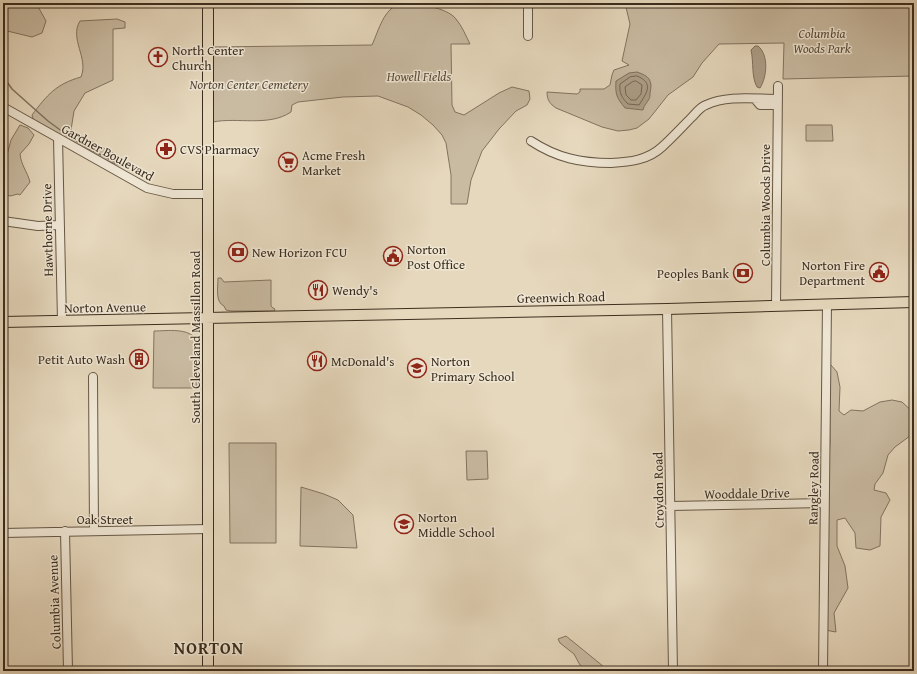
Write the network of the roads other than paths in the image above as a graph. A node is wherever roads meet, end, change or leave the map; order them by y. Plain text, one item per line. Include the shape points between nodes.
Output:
1 (208, 3) edge
2 (528, 3) edge
3 (528, 36) dead end
4 (778, 86) dead end
5 (777, 102) junction
6 (3, 107) edge
7 (58, 138) junction
8 (531, 141) dead end
9 (208, 194) junction
10 (3, 221) edge
11 (59, 225) junction
12 (914, 302) edge
13 (827, 304) junction
14 (776, 306) junction
15 (667, 309) junction
16 (208, 318) junction
17 (62, 321) junction
18 (3, 322) edge
19 (93, 377) dead end
20 (824, 503) junction
21 (670, 506) junction
22 (208, 529) junction
23 (65, 531) junction
24 (94, 531) junction
25 (3, 533) edge
26 (68, 671) edge
27 (208, 671) edge
28 (672, 671) edge
29 (823, 671) edge

1 - 9 main road, South Cleveland Massillon Road
2 - 3 street
4 - 5 street, Columbia Woods Drive
5 - 8 street via 760,105 755,99 720,100 704,105 661,148 633,162 581,162 559,156
5 - 14 street, Columbia Woods Drive
6 - 7 street, Gardner Boulevard
7 - 9 street, Gardner Boulevard via 152,190 175,194
7 - 11 street, Hawthorne Drive
9 - 16 main road, South Cleveland Massillon Road
10 - 11 street via 38,226
11 - 17 street, Hawthorne Drive
12 - 13 main road, Greenwich Road
13 - 14 main road, Greenwich Road
13 - 20 street, Rangley Road
14 - 15 main road, Greenwich Road
15 - 16 main road, Greenwich Road
15 - 21 street, Croydon Road
16 - 17 main road, Norton Avenue
16 - 22 main road, South Cleveland Massillon Road
17 - 18 main road, Norton Avenue
19 - 24 street
20 - 21 street, Wooddale Drive
20 - 29 street, Rangley Road
21 - 28 street, Croydon Road
22 - 24 street, Oak Street
22 - 27 main road, South Cleveland Massillon Road
23 - 24 street, Oak Street
23 - 25 street, Oak Street
23 - 26 street, Columbia Avenue

